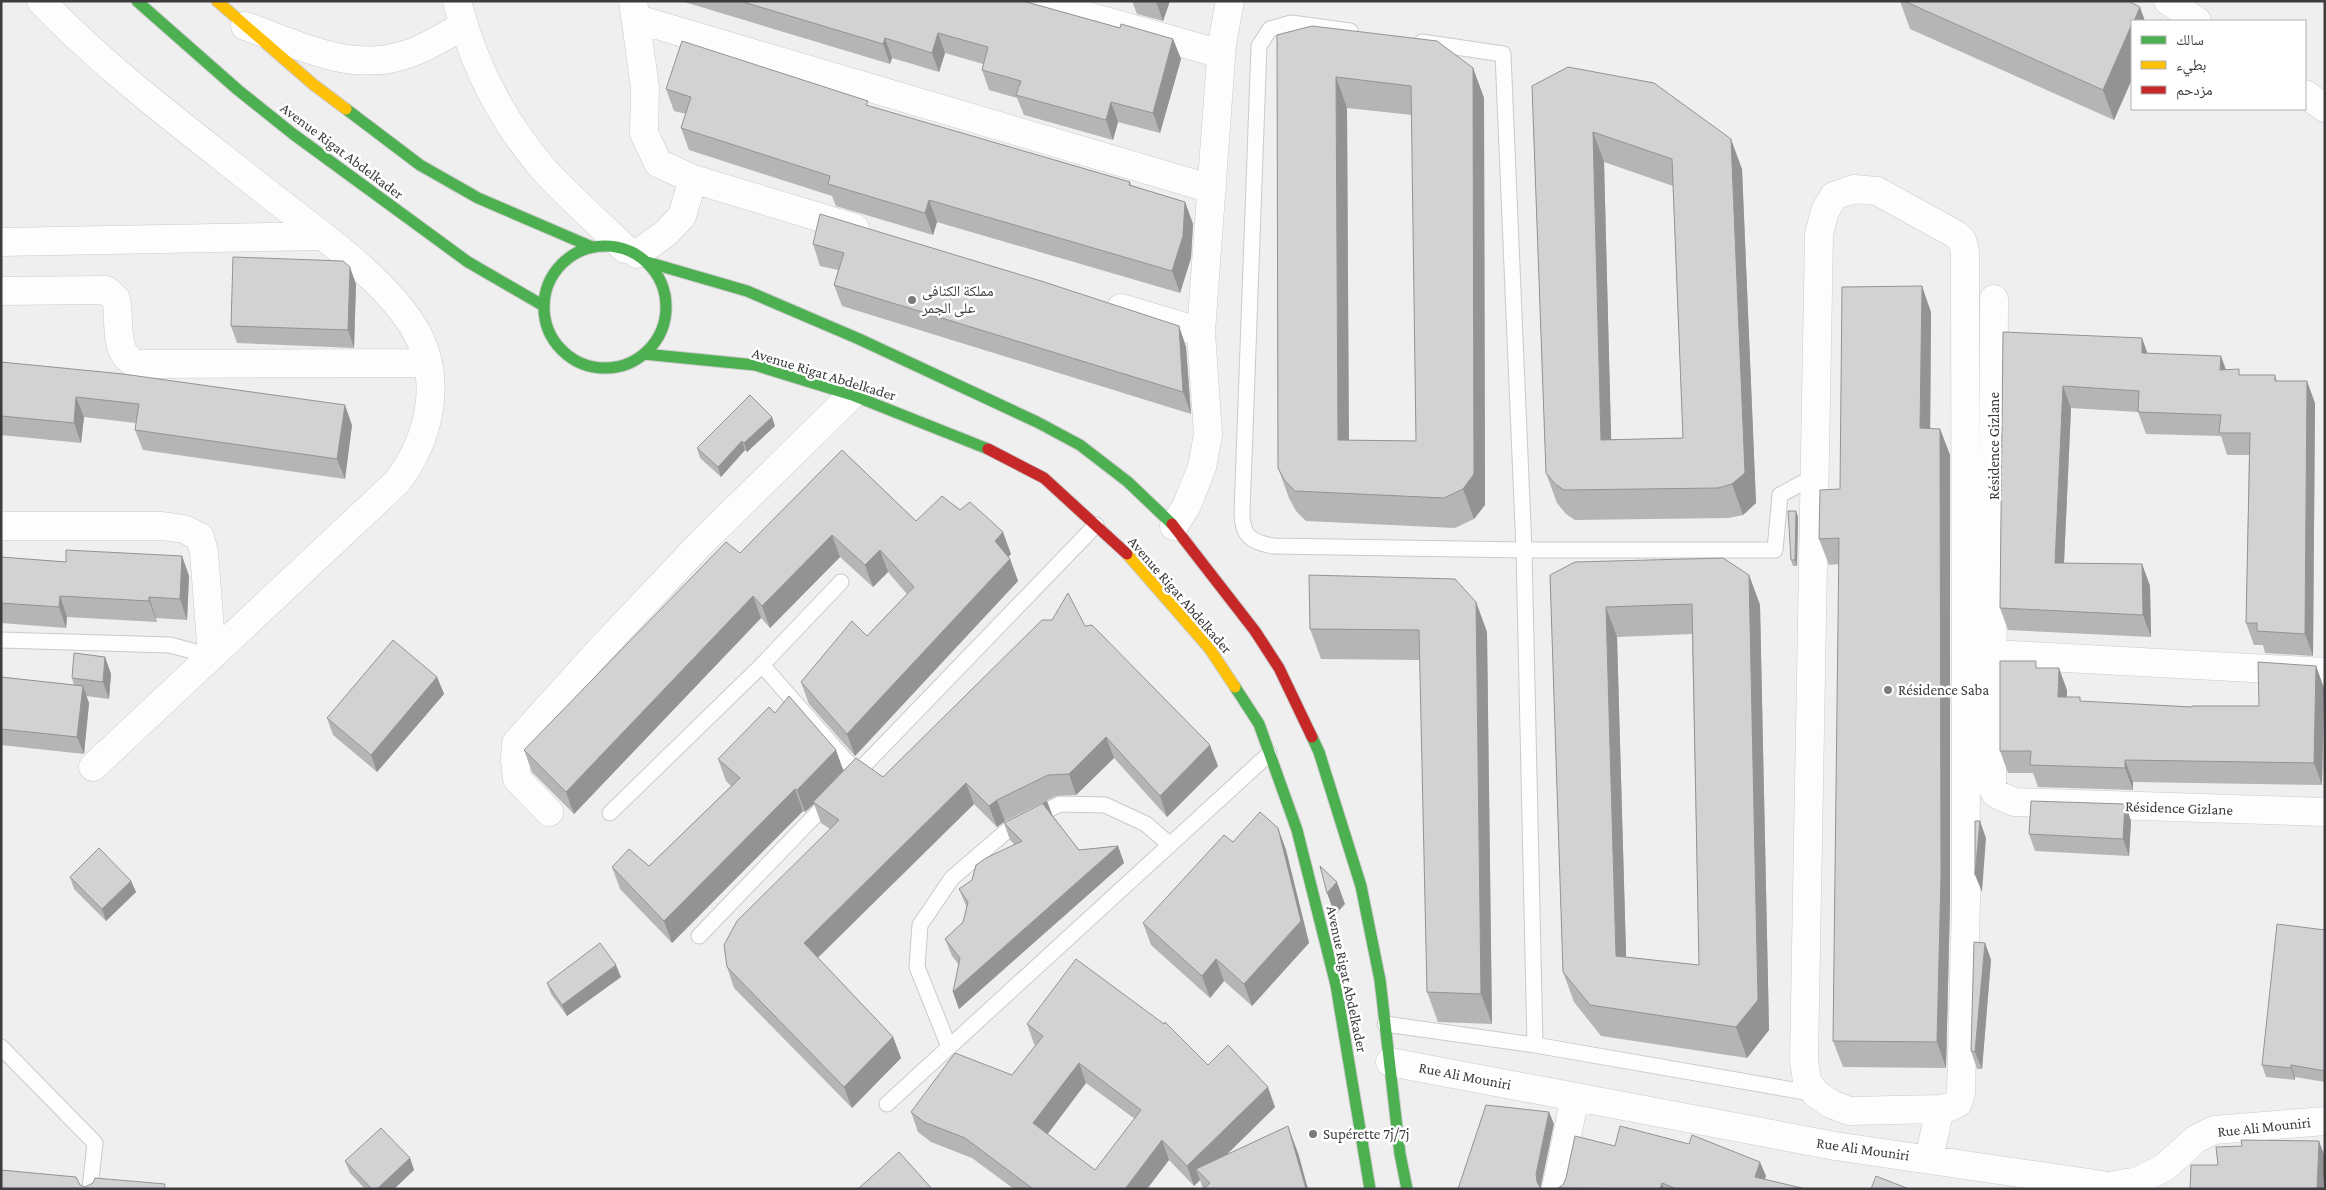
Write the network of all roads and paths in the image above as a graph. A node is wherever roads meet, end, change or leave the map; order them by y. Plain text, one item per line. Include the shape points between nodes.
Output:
1 (40, 1) edge
2 (137, 1) edge
3 (217, 1) edge
4 (1035, 1) edge
5 (1230, 1) edge
6 (2168, 1) edge
7 (635, 10) edge
8 (460, 14) edge
9 (2196, 20) edge
10 (244, 26) junction
11 (1368, 34) edge
12 (1407, 40) edge
13 (1221, 54) junction
14 (2306, 95) edge
15 (2325, 108) edge
16 (693, 179) junction
17 (1212, 190) junction
18 (323, 236) junction
19 (881, 236) edge
20 (1, 242) edge
21 (592, 247) junction
22 (636, 255) junction
23 (1, 291) edge
24 (1994, 299) dead end
25 (1098, 301) edge
26 (544, 306) junction
27 (1201, 332) junction
28 (644, 354) junction
29 (427, 363) junction
30 (852, 395) junction
31 (1815, 476) junction
32 (1096, 525) junction
33 (1, 526) edge
34 (1174, 526) junction
35 (1524, 550) junction
36 (842, 582) dead end
37 (1, 640) edge
38 (1993, 654) junction
39 (210, 658) junction
40 (762, 665) junction
41 (2325, 672) edge
42 (1269, 754) junction
43 (93, 767) dead end
44 (857, 773) junction
45 (549, 812) dead end
46 (2325, 812) edge
47 (610, 813) dead end
48 (1170, 845) junction
49 (699, 936) dead end
50 (1385, 1024) junction
51 (1535, 1045) junction
52 (1, 1047) edge
53 (949, 1047) junction
54 (1390, 1062) junction
55 (1816, 1094) junction
56 (1575, 1096) junction
57 (887, 1104) dead end
58 (1940, 1109) junction
59 (2325, 1121) edge
60 (1929, 1158) junction
61 (90, 1189) edge
62 (1370, 1189) edge
63 (1407, 1189) edge
64 (1556, 1189) edge

1 - 18 street via 104,62
2 - 26 street, Avenue Rigat Abdelkader via 293,134 468,262
3 - 10 street
4 - 13 street
5 - 13 street
6 - 9 street
7 - 16 street via 645,88 644,133 658,162
7 - 17 street
8 - 10 street via 421,49 379,60 357,61 336,57
8 - 22 street via 494,97 528,149 548,173
10 - 21 street via 321,91 420,165 478,198
11 - 35 lane via 1291,23 1270,30 1258,46 1242,525 1248,536 1273,546
12 - 35 lane via 1503,54
13 - 17 street
14 - 15 street
16 - 19 street
16 - 22 street via 682,216 666,234
17 - 27 street
18 - 20 street
18 - 29 street via 382,287 402,309 418,335
21 - 22 street via 609,246
21 - 26 street via 576,252 552,275
22 - 28 street via 656,273 666,301 666,316 661,330
22 - 34 street via 747,291 860,339 1038,422 1080,445 1128,482
23 - 29 street via 100,289 112,293 118,306 121,348 124,356 136,364
24 - 38 street, Résidence Gizlane
25 - 27 street
26 - 28 street via 546,324 553,340 579,362 613,367 630,363
27 - 34 street via 1208,435 1202,467 1187,505
28 - 30 street, Avenue Rigat Abdelkader via 756,365
29 - 39 street via 429,412 420,446 410,465 382,497
30 - 32 street, Avenue Rigat Abdelkader via 991,450 1044,478
30 - 45 street via 701,543 516,743 517,779
31 - 35 lane via 1780,495 1775,550
31 - 55 street via 1804,1060 1807,1081
31 - 58 street via 1819,234 1825,211 1834,196 1854,189 1877,191 1955,234 1962,240 1965,251 1966,902 1961,1093 1958,1103
32 - 42 street, Avenue Rigat Abdelkader via 1132,559 1209,648 1259,724
32 - 44 lane
33 - 39 street via 162,526 184,529 200,537 204,552
34 - 50 street via 1280,668 1319,752 1361,886 1380,980
35 - 51 lane
36 - 40 lane
37 - 39 lane via 170,644
38 - 41 street
38 - 46 street, Résidence Gizlane via 1992,787 2004,799 2014,802
39 - 43 street
40 - 44 lane
40 - 47 lane
42 - 48 lane
42 - 62 street, Avenue Rigat Abdelkader via 1297,830 1336,985
44 - 49 lane
48 - 53 lane
48 - 53 lane via 1146,824 1105,805 1060,804 1009,829 952,878 920,925 916,967
50 - 51 lane
50 - 54 street
51 - 55 lane
52 - 61 lane via 95,1143
53 - 57 lane
54 - 56 street, Rue Ali Mouniri
54 - 63 street
55 - 58 street via 1850,1111
56 - 60 street, Rue Ali Mouniri via 1835,1146
56 - 64 street
58 - 60 street
59 - 60 street, Rue Ali Mouniri via 2214,1130 2196,1139 2165,1167 2138,1181 2109,1186

